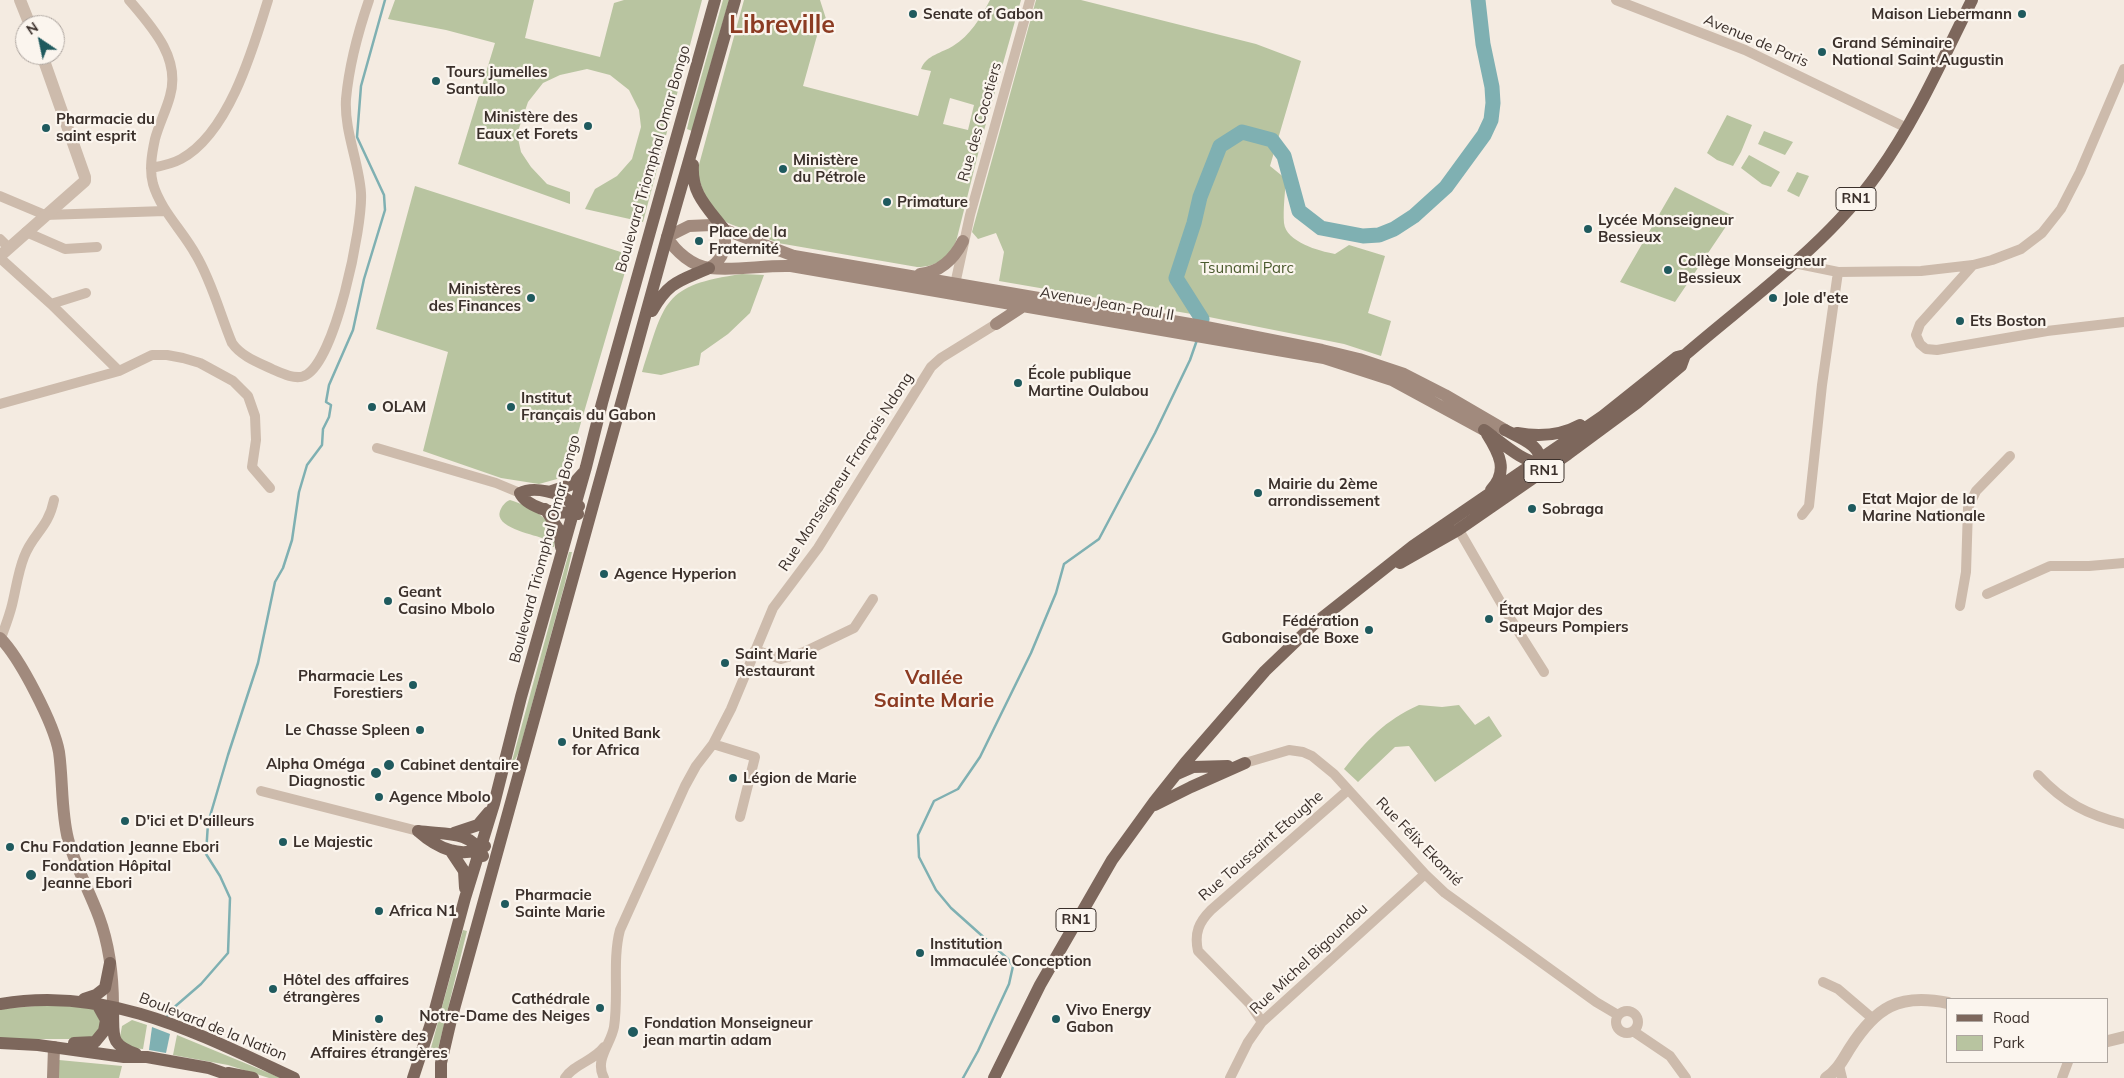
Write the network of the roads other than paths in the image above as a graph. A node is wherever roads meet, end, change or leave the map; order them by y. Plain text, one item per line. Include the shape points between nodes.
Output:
1 (20, 0) edge
2 (129, 0) edge
3 (268, 0) edge
4 (368, 0) edge
5 (715, 0) edge
6 (735, 0) edge
7 (1030, 0) edge
8 (1617, 0) edge
9 (1972, 0) edge
10 (26, 15) edge
11 (46, 65) edge
12 (2124, 69) edge
13 (685, 110) junction
14 (1908, 128) junction
15 (694, 146) junction
16 (152, 168) junction
17 (0, 196) edge
18 (165, 211) junction
19 (45, 215) junction
20 (723, 228) junction
21 (26, 232) junction
22 (667, 237) junction
23 (963, 241) junction
24 (97, 247) dead end
25 (2, 250) edge
26 (1794, 262) junction
27 (1973, 266) junction
28 (709, 268) junction
29 (1838, 272) junction
30 (909, 275) junction
31 (954, 288) junction
32 (86, 294) dead end
33 (992, 300) junction
34 (51, 304) junction
35 (1025, 305) junction
36 (2124, 322) edge
37 (996, 324) junction
38 (1199, 331) junction
39 (640, 339) junction
40 (1685, 355) junction
41 (615, 356) junction
42 (120, 371) junction
43 (1634, 392) junction
44 (0, 404) edge
45 (1620, 415) junction
46 (617, 423) junction
47 (1484, 430) junction
48 (1505, 430) junction
49 (377, 448) dead end
50 (2010, 456) dead end
51 (1540, 462) junction
52 (586, 467) junction
53 (270, 488) dead end
54 (546, 492) junction
55 (520, 494) junction
56 (54, 500) dead end
57 (1479, 502) junction
58 (575, 508) junction
59 (545, 509) junction
60 (1802, 515) dead end
61 (1459, 524) junction
62 (560, 558) junction
63 (2124, 563) edge
64 (1987, 594) dead end
65 (873, 599) dead end
66 (566, 605) junction
67 (1960, 606) dead end
68 (1, 638) edge
69 (755, 650) junction
70 (1544, 672) dead end
71 (1209, 735) junction
72 (528, 743) junction
73 (714, 744) junction
74 (1245, 763) joint
75 (1183, 769) junction
76 (1218, 772) junction
77 (2038, 775) dead end
78 (1348, 790) junction
79 (261, 791) dead end
80 (494, 804) junction
81 (1150, 808) junction
82 (740, 817) dead end
83 (2124, 824) edge
84 (418, 832) junction
85 (452, 834) junction
86 (481, 849) junction
87 (450, 850) junction
88 (1425, 874) junction
89 (465, 898) junction
90 (110, 963) junction
91 (1823, 982) dead end
92 (458, 997) junction
93 (36, 998) junction
94 (0, 999) edge
95 (81, 1000) junction
96 (96, 1002) junction
97 (1946, 1003) edge
98 (0, 1004) edge
99 (113, 1006) junction
100 (1618, 1015) junction
101 (146, 1016) junction
102 (1872, 1018) junction
103 (1262, 1022) junction
104 (114, 1028) junction
105 (1633, 1031) junction
106 (2124, 1038) edge
107 (609, 1040) junction
108 (2109, 1041) edge
109 (2, 1043) edge
110 (54, 1047) junction
111 (421, 1056) junction
112 (146, 1057) junction
113 (441, 1063) junction
114 (2068, 1063) edge
115 (1840, 1072) edge
116 (223, 1073) junction
117 (53, 1078) edge
118 (237, 1078) edge
119 (253, 1078) edge
120 (294, 1078) edge
121 (413, 1078) edge
122 (441, 1078) edge
123 (565, 1078) edge
124 (604, 1078) edge
125 (994, 1078) edge
126 (1230, 1078) edge
127 (1686, 1078) edge
128 (1826, 1078) edge
129 (2062, 1078) edge

1 - 10 street
2 - 16 street via 158,34 173,73 171,95 152,150
3 - 16 street via 245,66 219,122 197,147 182,158
4 - 18 street via 346,102 361,192 357,238 349,276 327,344 314,369 298,378 237,350 197,256
5 - 13 main road, Boulevard Triomphal Omar Bongo
6 - 15 main road
7 - 23 street, Rue des Cocotiers
8 - 14 street, Avenue de Paris via 1745,50
9 - 14 main road, RN1
11 - 19 street via 86,177
12 - 27 street via 2061,209 2042,232 2021,248
13 - 22 main road via 682,145 664,213
13 - 41 main road, Boulevard Triomphal Omar Bongo
14 - 26 main road, RN1 via 1867,187
15 - 20 main road via 692,175 696,191
15 - 22 main road
16 - 18 street via 154,186
17 - 19 street
18 - 19 street
19 - 21 street
20 - 22 main road, Avenue Jean-Paul II via 698,225
20 - 28 main road via 724,252
20 - 30 main road, Avenue Jean-Paul II via 794,256
21 - 24 street via 65,249
21 - 25 street
22 - 28 main road via 687,258
22 - 39 main road
22 - 41 main road via 650,258 629,329
23 - 30 main road via 945,265 932,272
23 - 31 street, Rue des Cocotiers
25 - 34 street
26 - 29 street
26 - 40 main road, RN1
27 - 29 street via 1921,271
27 - 36 street via 1920,324 1916,335 1926,349
28 - 31 main road, Avenue Jean-Paul II via 791,266
28 - 39 main road via 671,285 655,305
29 - 60 street via 1809,506
30 - 31 main road, Avenue Jean-Paul II
31 - 33 main road, Avenue Jean-Paul II
31 - 38 main road, Avenue Jean-Paul II
32 - 34 street
33 - 35 main road, Avenue Jean-Paul II
33 - 37 main road via 1001,310
34 - 42 street
35 - 37 main road
35 - 38 main road, Avenue Jean-Paul II
37 - 69 street, Rue Monseigneur François Ndong via 931,367 818,548 773,608
38 - 47 main road, Avenue Jean-Paul II via 1360,369 1400,384
38 - 48 main road, Avenue Jean-Paul II via 1359,359 1392,370 1445,395
39 - 46 main road
40 - 43 main road, RN1 via 1677,357
40 - 45 main road, RN1 via 1681,366
41 - 52 main road, Boulevard Triomphal Omar Bongo
42 - 44 street
42 - 53 street via 152,355 167,355 200,363 233,381 248,396 253,408 256,440 252,467
43 - 48 main road via 1564,432 1538,436
43 - 51 main road, RN1
45 - 51 main road via 1559,457
45 - 61 main road, RN1
46 - 58 main road via 603,451 589,496
46 - 66 main road
47 - 51 main road via 1524,459
47 - 57 main road via 1498,452 1502,468 1498,482
48 - 51 main road via 1535,448
49 - 55 street via 496,483
50 - 67 street via 1976,491 1968,508 1966,572
51 - 57 main road, RN1
51 - 61 main road via 1537,471
52 - 54 main road via 573,484
52 - 58 main road, Boulevard Triomphal Omar Bongo
54 - 55 main road via 530,490
54 - 58 main road via 567,500
55 - 59 main road via 526,502
56 - 68 street via 49,519 24,557
57 - 61 main road, RN1
58 - 59 main road via 565,512
58 - 62 main road, Boulevard Triomphal Omar Bongo
58 - 66 main road via 580,524
59 - 62 main road via 560,533
61 - 70 street
61 - 71 main road, RN1 via 1418,554 1384,570 1332,610 1289,647
62 - 80 main road, Boulevard Triomphal Omar Bongo
63 - 64 street via 2050,566
65 - 69 street via 854,628 804,652 780,659
66 - 72 main road
68 - 90 main road via 25,676 55,738 68,838 102,926
69 - 73 street, Rue Monseigneur François Ndong
71 - 75 main road, RN1
71 - 76 main road via 1206,753
72 - 86 main road via 514,770 496,832
72 - 92 main road
73 - 82 street via 754,757
73 - 107 street, Rue Monseigneur François Ndong via 685,786 620,930 614,1029
74 - 76 main road
74 - 78 street, Rue Félix Ekomié via 1278,752 1296,750 1319,762
75 - 76 main road via 1192,778 1205,780
75 - 81 main road, RN1
76 - 81 main road
77 - 83 street via 2078,809
78 - 88 street, Rue Félix Ekomié
78 - 103 street, Rue Toussaint Etoughe via 1211,910 1197,930 1198,951 1250,1004
79 - 84 street
80 - 85 main road via 478,826
80 - 86 main road, Boulevard Triomphal Omar Bongo
81 - 125 main road, RN1 via 1112,860 1071,930
84 - 85 main road
84 - 87 main road
85 - 86 main road via 472,841
86 - 87 main road via 470,853
86 - 89 main road, Boulevard Triomphal Omar Bongo
86 - 92 main road via 485,872
87 - 89 main road via 465,874
88 - 100 street, Rue Félix Ekomié via 1445,894
88 - 103 street, Rue Michel Bigoundou
89 - 111 main road, Boulevard Triomphal Omar Bongo
90 - 95 main road via 104,990
90 - 99 main road
91 - 102 street via 1838,989
92 - 113 main road
93 - 94 main road
93 - 95 main road, Boulevard de la Nation
93 - 98 main road, Boulevard de la Nation
95 - 96 main road, Boulevard de la Nation
96 - 99 main road, Boulevard de la Nation
96 - 109 main road via 106,1020 104,1032 95,1042
97 - 102 street via 1923,1000 1901,1003
99 - 101 main road, Boulevard de la Nation
99 - 104 main road
100 - 105 street via 1617,1028 1626,1033
100 - 105 street via 1624,1011 1635,1014 1638,1025
101 - 104 main road via 125,1017
101 - 120 main road, Boulevard de la Nation
102 - 115 street via 1858,1036
103 - 126 street, Rue Michel Bigoundou
104 - 112 main road via 115,1040 120,1047
105 - 127 street via 1670,1056
106 - 108 street
107 - 123 street via 598,1054
107 - 124 street, Rue Monseigneur François Ndong via 600,1064
109 - 110 main road
110 - 112 main road
110 - 117 main road
111 - 113 main road
111 - 121 main road, Boulevard Triomphal Omar Bongo
112 - 116 main road
113 - 122 main road
114 - 129 street
115 - 128 street
116 - 118 main road
116 - 119 main road via 234,1072

